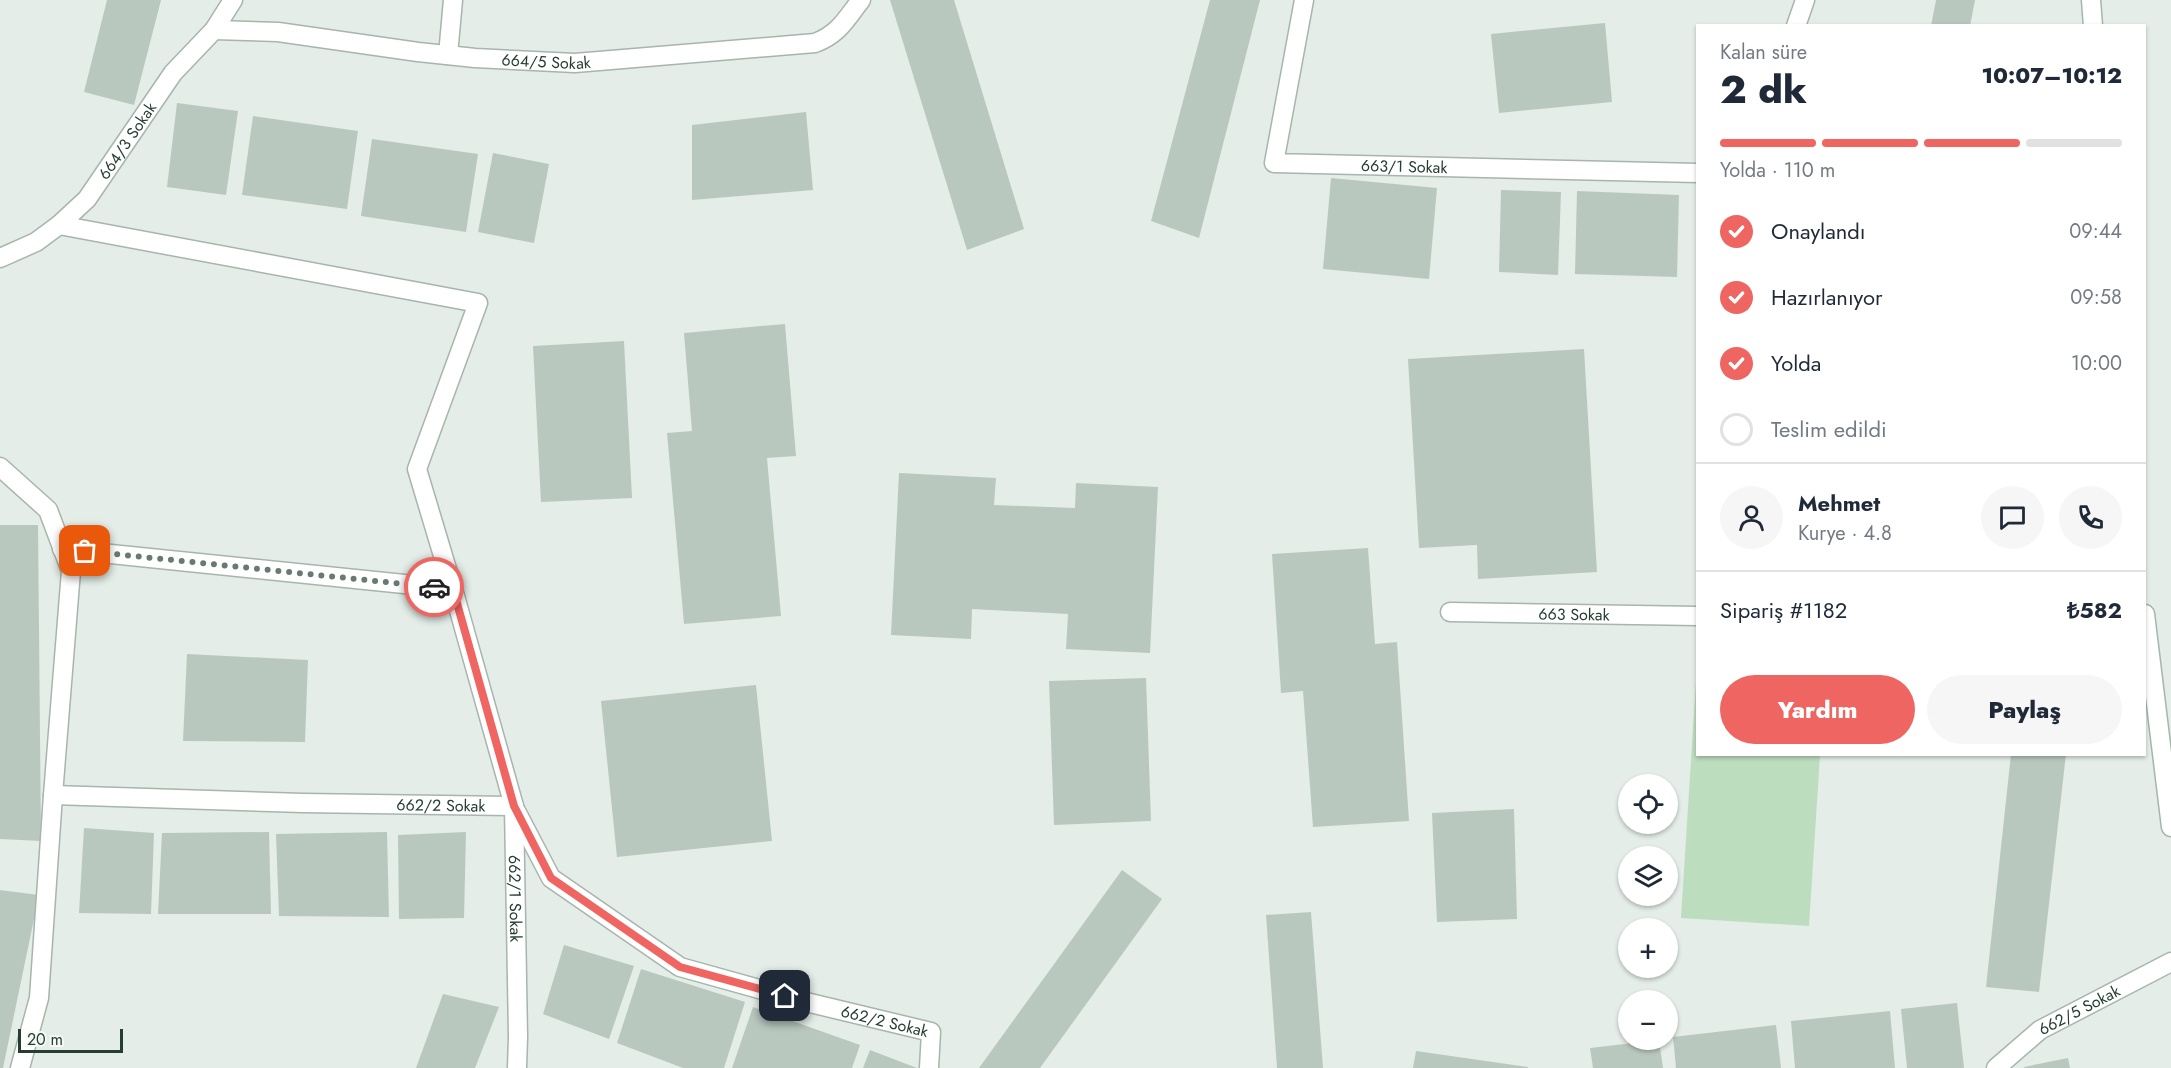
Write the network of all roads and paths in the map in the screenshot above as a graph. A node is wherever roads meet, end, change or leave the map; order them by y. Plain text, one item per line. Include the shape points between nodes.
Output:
1 (233, 0) edge
2 (453, 0) edge
3 (861, 0) edge
4 (1304, 0) edge
5 (1805, 0) edge
6 (2091, 0) edge
7 (1797, 24) edge
8 (2093, 24) edge
9 (214, 30) junction
10 (448, 55) junction
11 (1696, 173) edge
12 (59, 225) junction
13 (0, 258) edge
14 (0, 467) edge
15 (62, 549) junction
16 (453, 589) junction
17 (1450, 612) dead end
18 (1696, 616) edge
19 (2146, 627) edge
20 (2166, 753) edge
21 (53, 795) junction
22 (514, 806) junction
23 (2171, 827) edge
24 (2171, 963) edge
25 (20, 1068) edge
26 (517, 1068) edge
27 (929, 1068) edge
28 (1996, 1068) edge

1 - 9 street, 664/3 Sokak
2 - 10 street
3 - 10 street, 664/5 Sokak via 839,29 815,44 593,62
4 - 11 street, 663/1 Sokak via 1274,163
5 - 7 street
6 - 8 street
9 - 10 street, 664/5 Sokak via 278,32
9 - 12 street, 664/3 Sokak via 172,73 87,200
12 - 13 street, 664/3 Sokak via 36,242
12 - 16 street, 662/1 Sokak via 478,303 417,469
14 - 15 street via 48,510
15 - 16 street
15 - 21 street via 71,571
16 - 22 street, 662/1 Sokak
17 - 18 street, 663 Sokak
19 - 20 street
20 - 23 street
21 - 22 street, 662/2 Sokak
21 - 25 street via 39,998
22 - 26 street, 662/1 Sokak
22 - 27 street, 662/2 Sokak via 551,878 680,967 931,1032
24 - 28 street, 662/5 Sokak via 2040,1030

